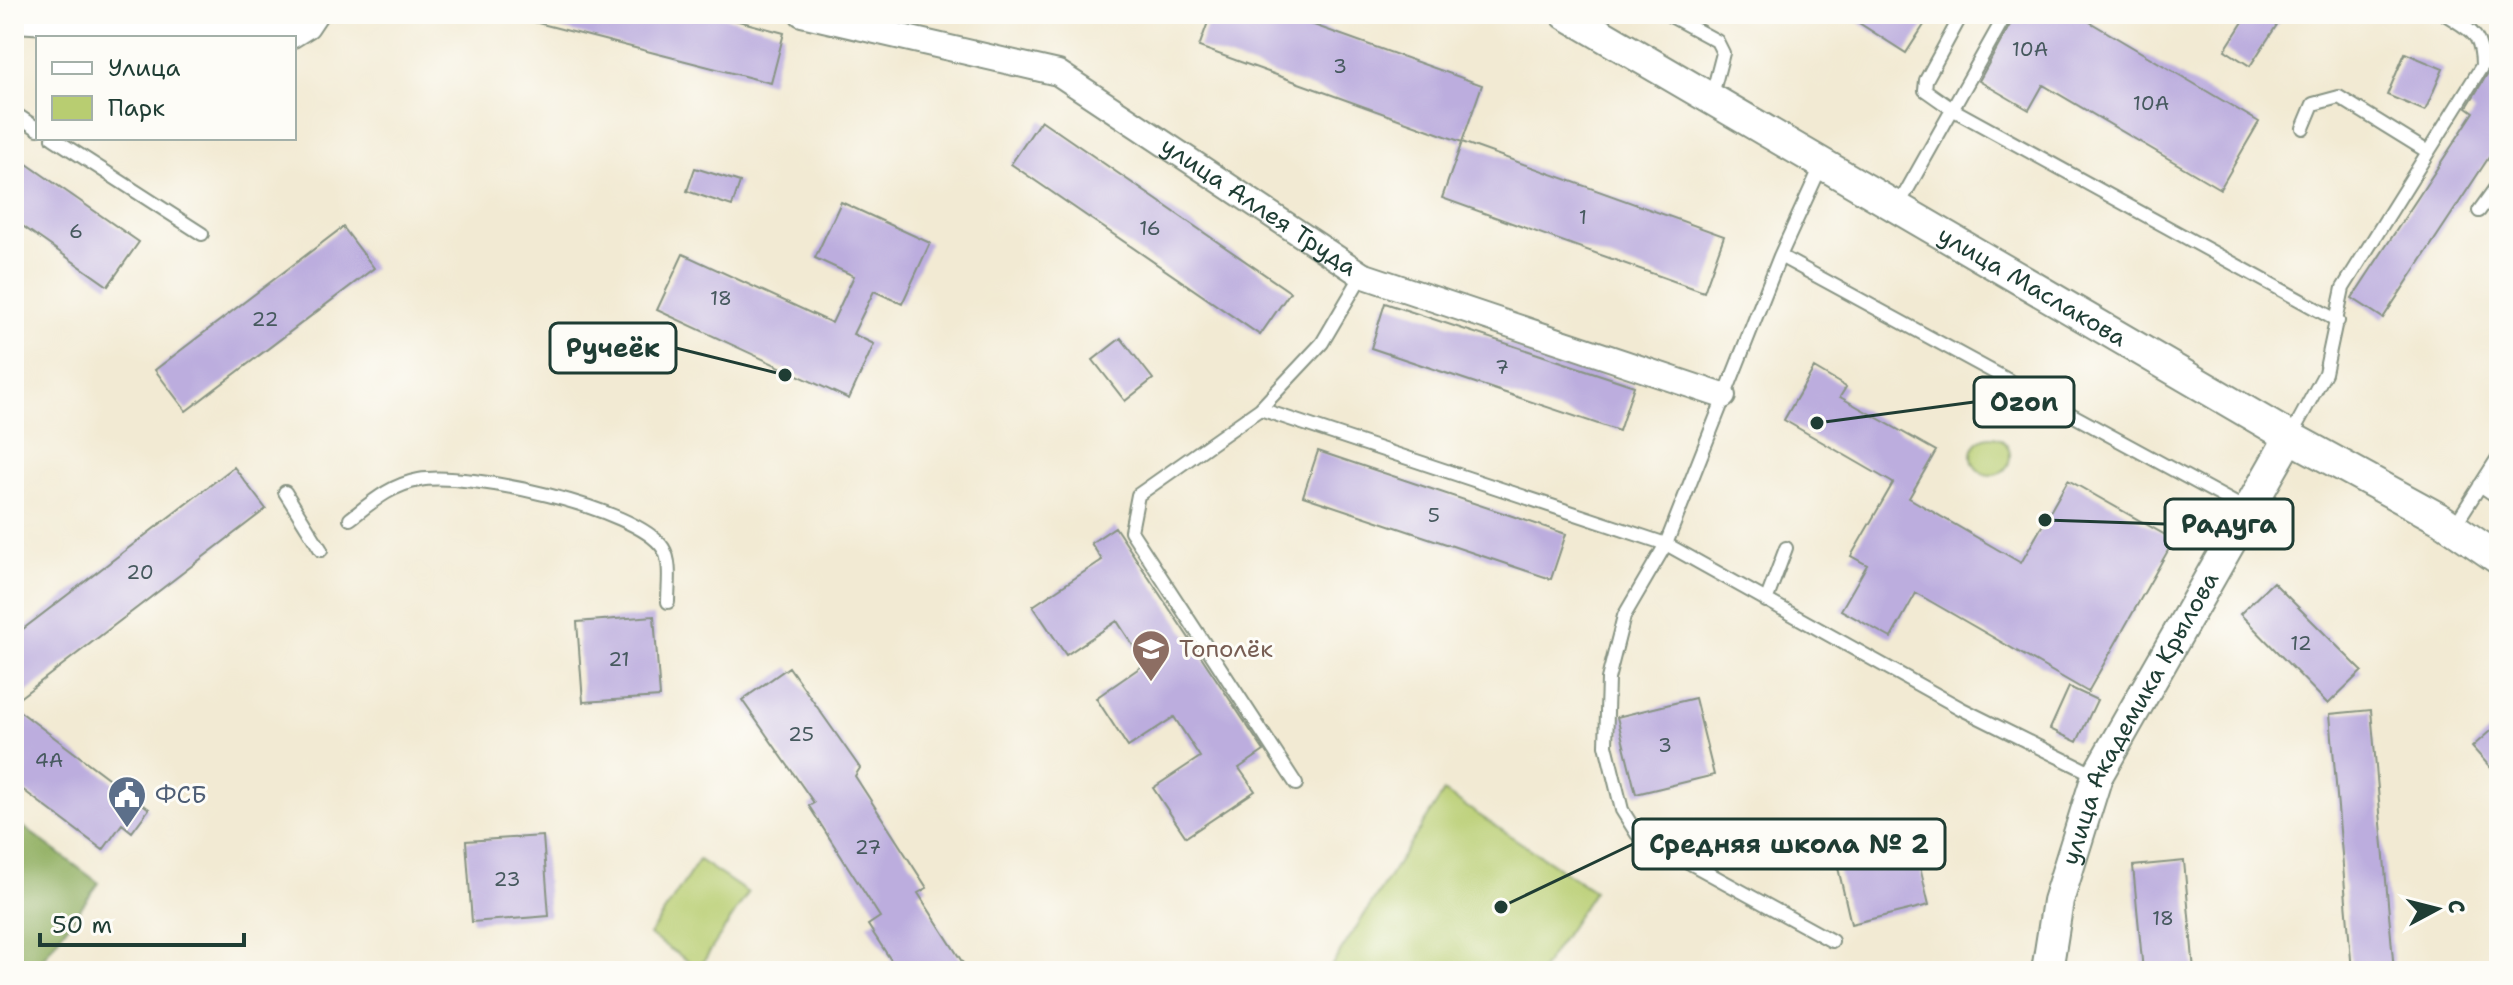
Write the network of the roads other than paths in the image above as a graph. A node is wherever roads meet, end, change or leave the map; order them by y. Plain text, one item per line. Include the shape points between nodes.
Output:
1 (315, 14) edge
2 (1566, 14) edge
3 (1667, 14) edge
4 (1962, 14) edge
5 (2006, 14) edge
6 (2445, 14) edge
7 (815, 15) edge
8 (14, 20) edge
9 (1711, 99) junction
10 (1952, 109) junction
11 (14, 113) edge
12 (36, 128) edge
13 (2303, 128) dead end
14 (56, 140) edge
15 (2428, 152) junction
16 (1822, 164) junction
17 (2499, 183) edge
18 (1898, 206) junction
19 (2479, 211) dead end
20 (202, 234) dead end
21 (1780, 256) junction
22 (1362, 275) junction
23 (2338, 321) junction
24 (1723, 396) junction
25 (1260, 409) junction
26 (2290, 437) junction
27 (2499, 456) edge
28 (2480, 485) junction
29 (285, 492) dead end
30 (2499, 498) edge
31 (2249, 511) junction
32 (350, 519) dead end
33 (2453, 528) junction
34 (1666, 544) junction
35 (1786, 548) dead end
36 (321, 550) dead end
37 (2499, 559) edge
38 (1766, 601) junction
39 (668, 602) dead end
40 (2097, 776) junction
41 (1296, 784) dead end
42 (1832, 941) dead end
43 (2047, 971) edge

1 - 8 street via 291,36
2 - 9 street, улица Маслакова
3 - 9 lane via 1717,41 1723,53
4 - 10 lane via 1924,85
5 - 10 lane
6 - 15 lane via 2473,32 2482,46 2482,66
7 - 22 street, улица Аллея Труда via 1058,73
9 - 16 street, улица Маслакова
10 - 18 lane
10 - 23 lane
11 - 12 lane
13 - 15 lane via 2313,104 2339,97
14 - 20 lane
15 - 23 lane via 2343,288
16 - 18 street, улица Маслакова
16 - 21 lane
17 - 19 lane
18 - 26 street, улица Маслакова
21 - 24 lane
21 - 31 lane
22 - 24 street, улица Аллея Труда
22 - 25 lane via 1322,343
23 - 26 lane via 2325,373
24 - 34 lane
25 - 34 lane
25 - 41 lane via 1138,495 1131,531
26 - 31 street, улица Академика Крылова
26 - 33 street, улица Маслакова
27 - 28 lane
28 - 30 lane
28 - 33 lane
29 - 36 lane
31 - 40 street, улица Академика Крылова
32 - 39 lane via 393,487 420,480 456,477 503,483 618,517 650,533 665,550
33 - 37 street, улица Маслакова
34 - 38 lane
34 - 42 lane via 1624,616 1608,679 1606,745 1622,810 1637,834
35 - 38 lane
38 - 40 lane
40 - 43 street, улица Академика Крылова via 2058,901

